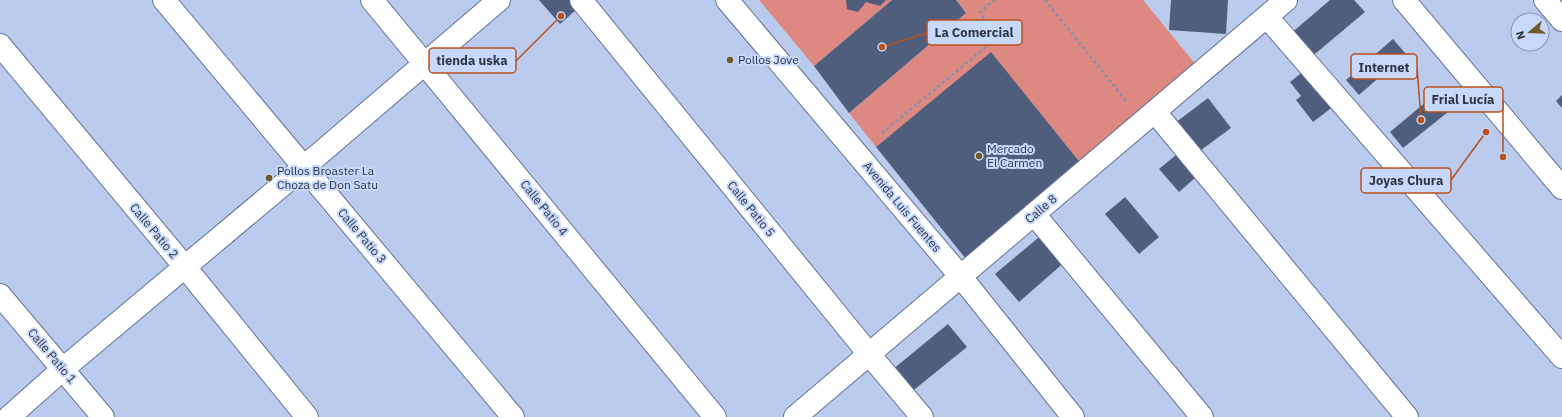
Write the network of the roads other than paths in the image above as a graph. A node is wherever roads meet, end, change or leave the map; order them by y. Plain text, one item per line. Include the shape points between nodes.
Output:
1 (164, 0) edge
2 (372, 0) edge
3 (499, 0) edge
4 (581, 0) edge
5 (727, 0) edge
6 (1286, 0) edge
7 (1404, 0) edge
8 (1545, 0) edge
9 (1267, 17) junction
10 (1562, 20) edge
11 (0, 45) edge
12 (425, 63) junction
13 (1155, 112) junction
14 (304, 167) junction
15 (1562, 188) edge
16 (1034, 214) junction
17 (185, 267) junction
18 (961, 277) junction
19 (0, 295) edge
20 (869, 354) junction
21 (1562, 357) edge
22 (63, 369) junction
23 (10, 417) edge
24 (103, 417) edge
25 (307, 417) edge
26 (513, 417) edge
27 (715, 417) edge
28 (795, 417) edge
29 (922, 417) edge
30 (1074, 417) edge
31 (1202, 417) edge
32 (1407, 417) edge

1 - 14 street, Calle Patio 3
2 - 12 street, Calle Patio 4
3 - 12 street
4 - 20 street, Calle Patio 5
5 - 18 street, Avenida Luis Fuentes
6 - 9 street, Calle 8
7 - 15 street
8 - 10 street
9 - 13 street, Calle 8
9 - 21 street
11 - 17 street, Calle Patio 2
12 - 14 street
12 - 27 street, Calle Patio 4
13 - 16 street, Calle 8
13 - 32 street
14 - 17 street
14 - 26 street, Calle Patio 3
16 - 18 street, Calle 8
16 - 31 street
17 - 22 street
17 - 25 street, Calle Patio 2
18 - 20 street, Calle 8
18 - 30 street, Avenida Luis Fuentes
19 - 22 street, Calle Patio 1
20 - 28 street, Calle 8
20 - 29 street, Calle Patio 5
22 - 23 street
22 - 24 street, Calle Patio 1

